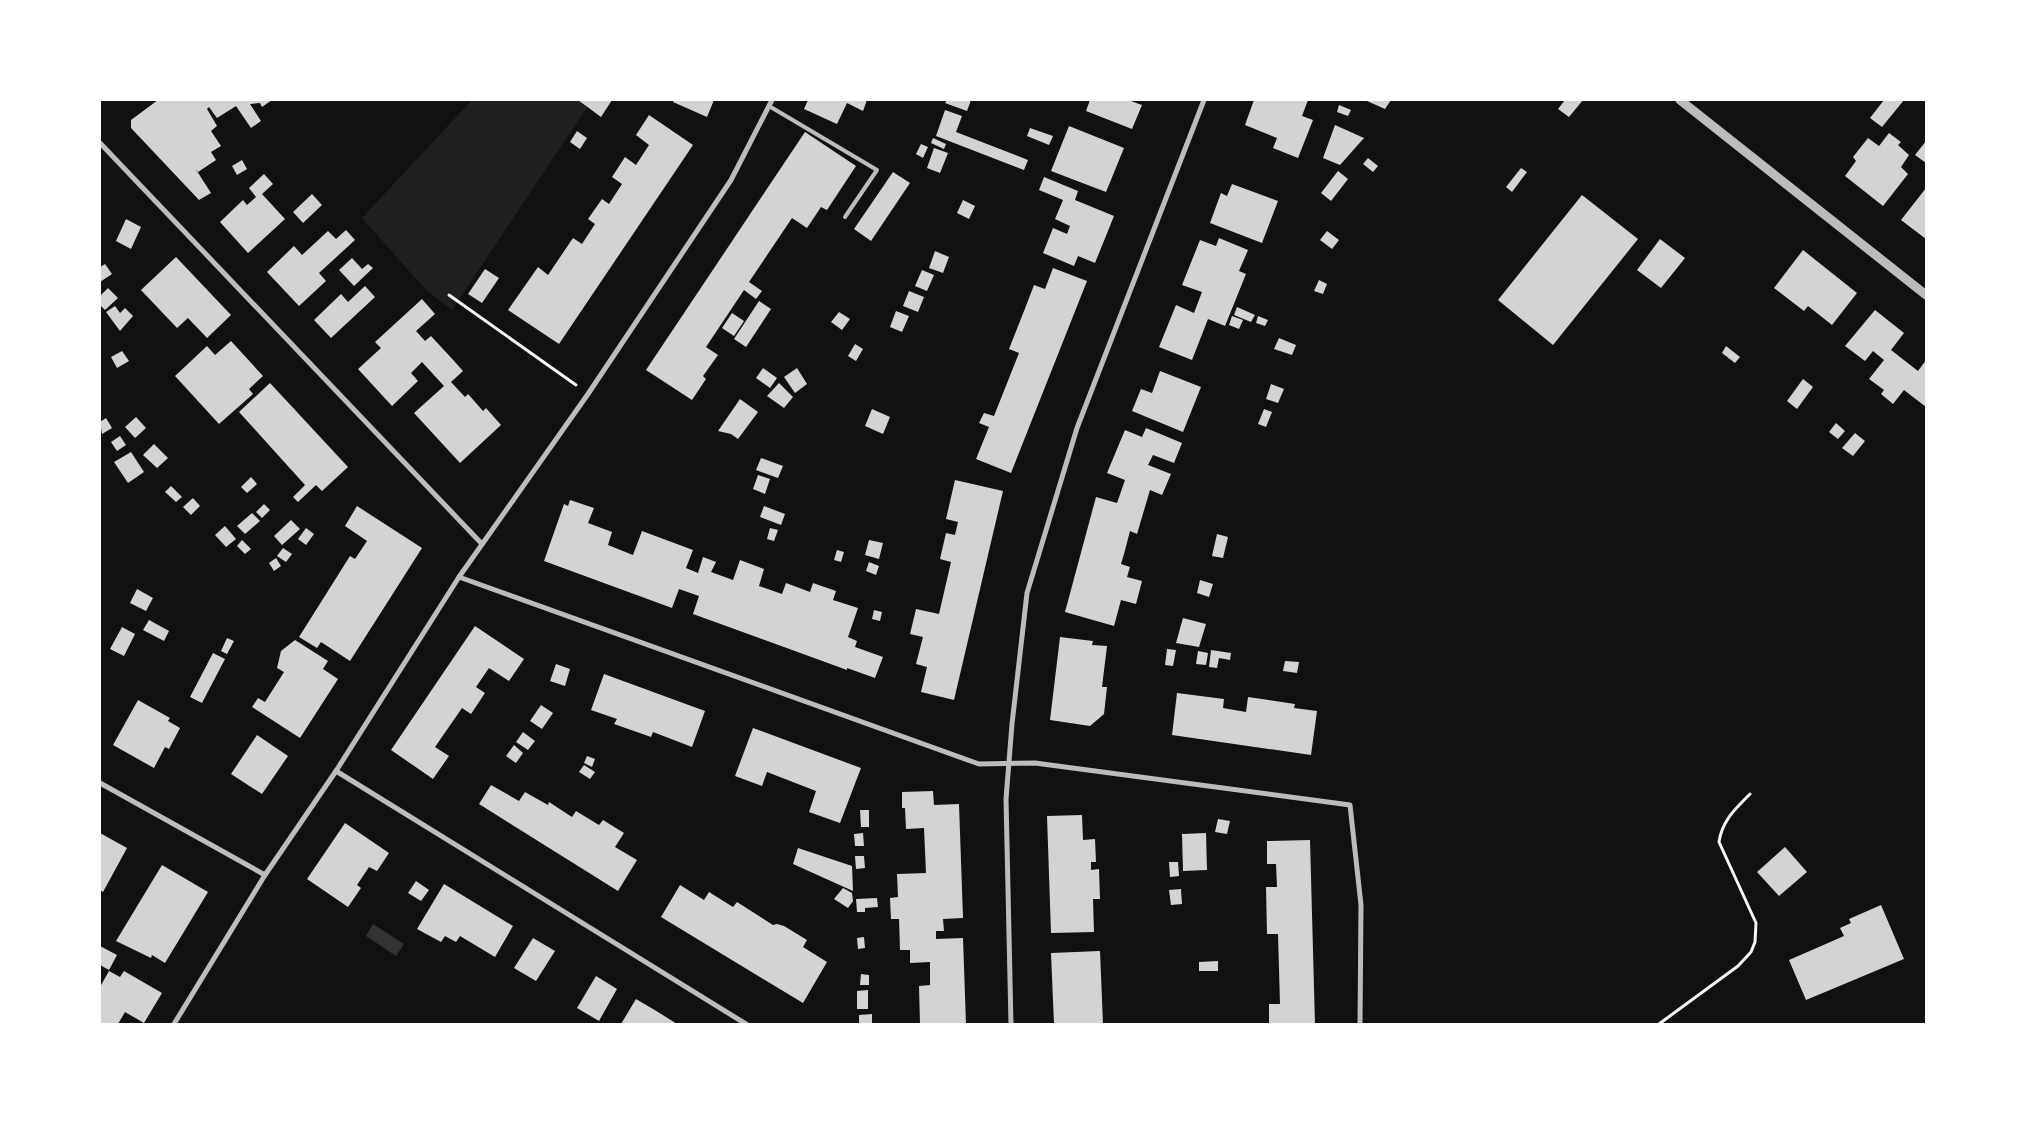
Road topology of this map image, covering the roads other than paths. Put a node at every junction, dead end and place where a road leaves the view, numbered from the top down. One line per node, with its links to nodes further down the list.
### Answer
1 (772, 100): 4 (street)
2 (1204, 100): 10 (street)
3 (1680, 100): 7 (street)
4 (769, 106): 6 (lane); 8 (street)
5 (100, 143): 8 (street)
6 (845, 217)
7 (1926, 295)
8 (482, 544): 9 (street)
9 (459, 576): 10 (street); 11 (street)
10 (1008, 764): 16 (street); 17 (street)
11 (336, 770): 13 (street); 15 (street)
12 (100, 784): 13 (street)
13 (265, 875): 14 (street)
14 (174, 1024)
15 (746, 1024)
16 (1011, 1024)
17 (1360, 1024)

